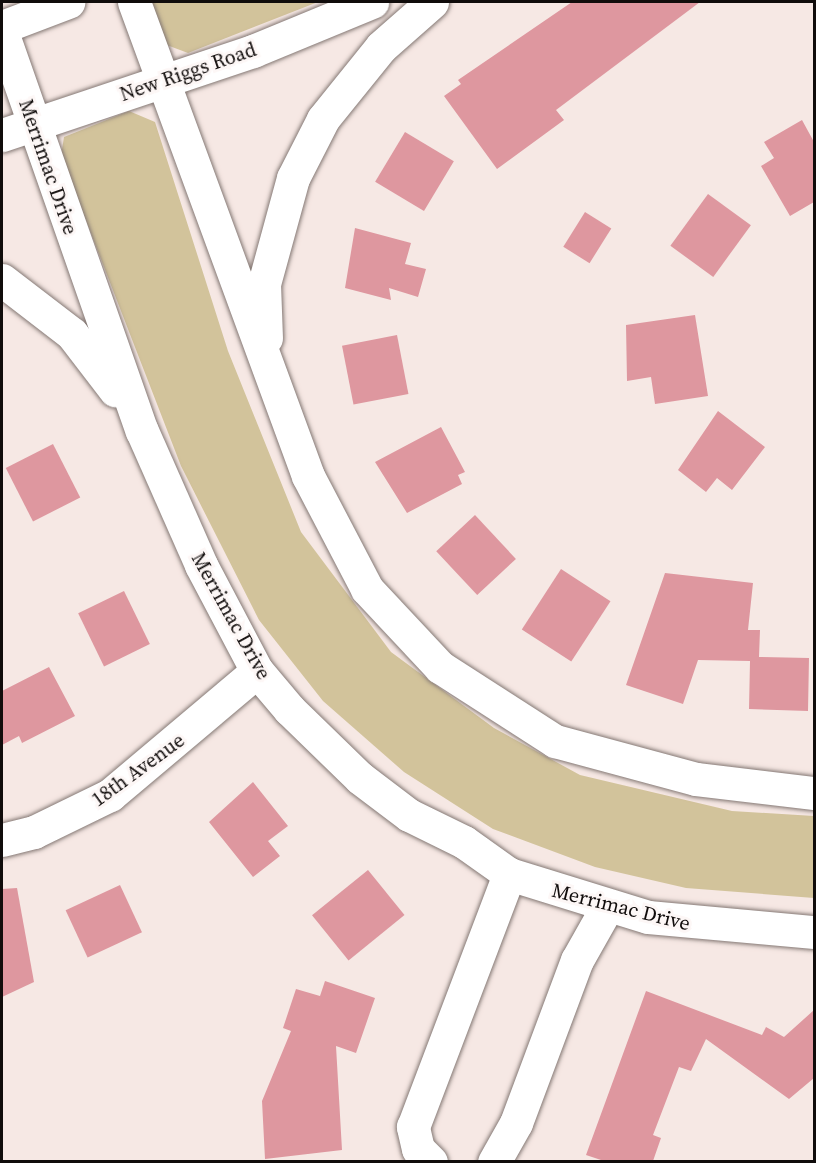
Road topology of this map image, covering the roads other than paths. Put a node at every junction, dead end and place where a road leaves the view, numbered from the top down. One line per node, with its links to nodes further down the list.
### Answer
1 (68, 2): 5 (street)
2 (134, 2): 7 (street)
3 (372, 2): 7 (street, New Riggs Road)
4 (432, 2): 11 (street)
5 (2, 27)
6 (2, 32): 8 (street, Merrimac Drive)
7 (164, 82): 8 (street, New Riggs Road); 11 (street)
8 (33, 125): 9 (street, New Riggs Road); 12 (street, Merrimac Drive)
9 (2, 135)
10 (2, 280): 12 (street)
11 (270, 370): 14 (street)
12 (142, 431): 13 (street, Merrimac Drive)
13 (257, 671): 15 (street, 18th Avenue); 16 (street, Merrimac Drive)
14 (814, 793)
15 (2, 840)
16 (509, 874): 17 (street, Merrimac Drive); 19 (street)
17 (607, 907): 18 (street, Merrimac Drive); 20 (street)
18 (814, 932)
19 (431, 1161)
20 (494, 1161)

